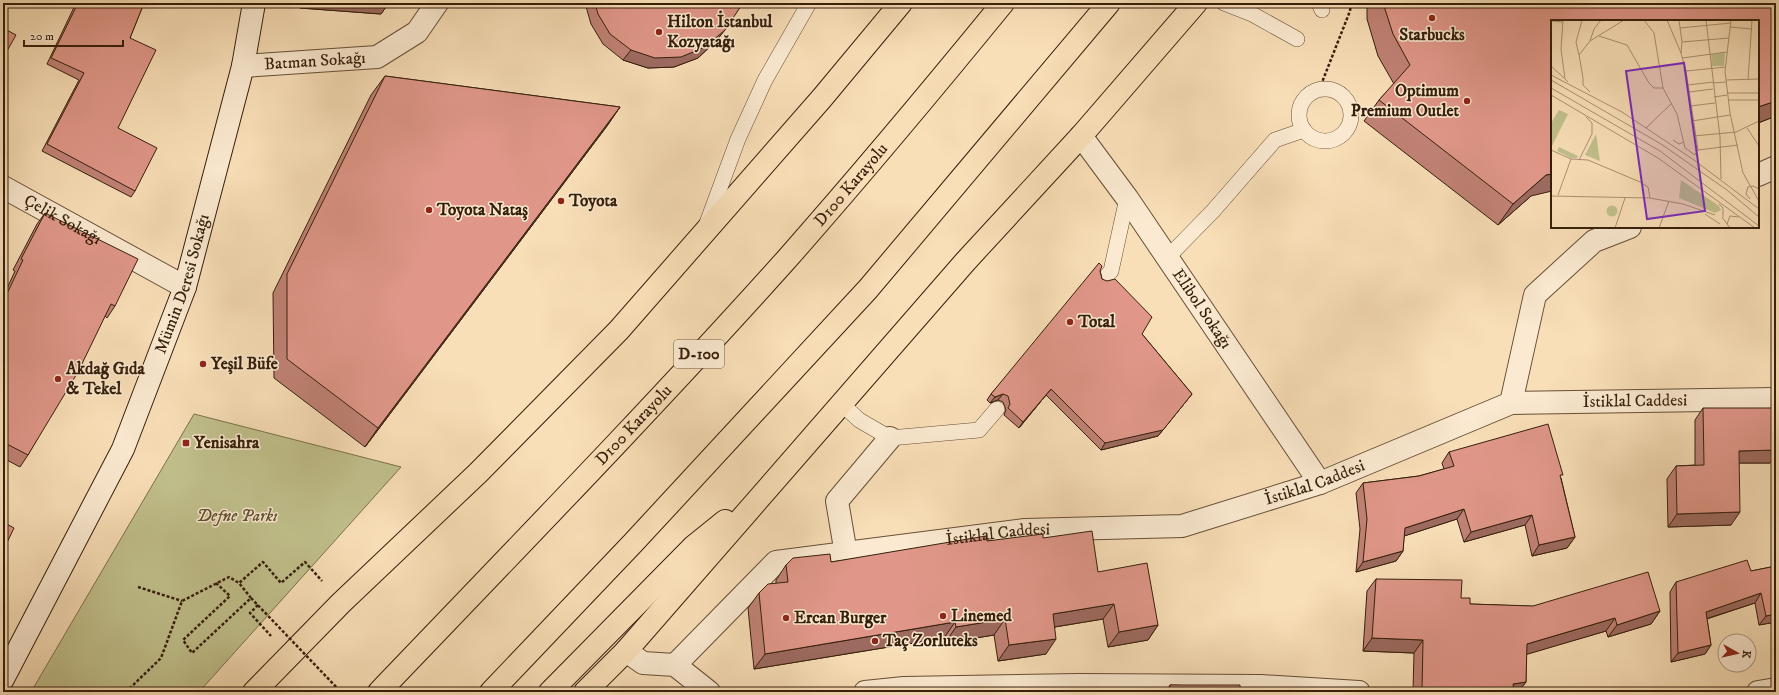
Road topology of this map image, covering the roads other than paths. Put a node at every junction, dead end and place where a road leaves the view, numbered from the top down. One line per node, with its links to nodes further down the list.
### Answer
1 (254, 3): 10 (street, Mümin Deresi Sokağı)
2 (437, 3): 10 (street, Batman Sokağı)
3 (809, 3): 18 (lane)
4 (901, 3): 18 (highway)
5 (1003, 3): 40 (highway, D100 Karayolu / D-100)
6 (1109, 3): 41 (highway)
7 (1196, 3): 12 (highway)
8 (1224, 3): 9 (lane)
9 (1297, 39)
10 (243, 66): 21 (street, Mümin Deresi Sokağı)
11 (1304, 130): 11 (lane); 19 (lane)
12 (1081, 136): 16 (street, Elibol Sokağı); 24 (highway)
13 (1776, 167): 14 (street)
14 (1759, 175)
15 (3, 187): 21 (street, Çelik Sokağı)
16 (1127, 198): 19 (street, Elibol Sokağı); 20 (lane)
17 (1627, 228): 23 (street)
18 (703, 234): 39 (highway)
19 (1168, 258): 27 (street, Elibol Sokağı)
20 (1104, 279)
21 (185, 287): 30 (street, Mümin Deresi Sokağı)
22 (1776, 399): 23 (street, İstiklal Caddesi)
23 (1511, 403): 27 (street, İstiklal Caddesi)
24 (842, 404): 26 (lane); 28 (highway)
25 (997, 409): 26 (lane)
26 (890, 438): 29 (street)
27 (1320, 483): 29 (street, İstiklal Caddesi)
28 (768, 486): 31 (highway); 42 (highway)
29 (846, 554): 33 (street, İstiklal Caddesi)
30 (57, 578): 32 (street); 34 (street, Mümin Deresi Sokağı)
31 (626, 651): 33 (street); 43 (highway)
32 (3, 652)
33 (675, 665): 44 (street)
34 (3, 679)
35 (1079, 688): 36 (street); 38 (street)
36 (1260, 689): 46 (street)
37 (1776, 689): 47 (street)
38 (904, 690): 45 (street)
39 (254, 692)
40 (379, 692)
41 (491, 692)
42 (550, 692)
43 (585, 692)
44 (710, 692)
45 (865, 692)
46 (1359, 692)
47 (1758, 692)

